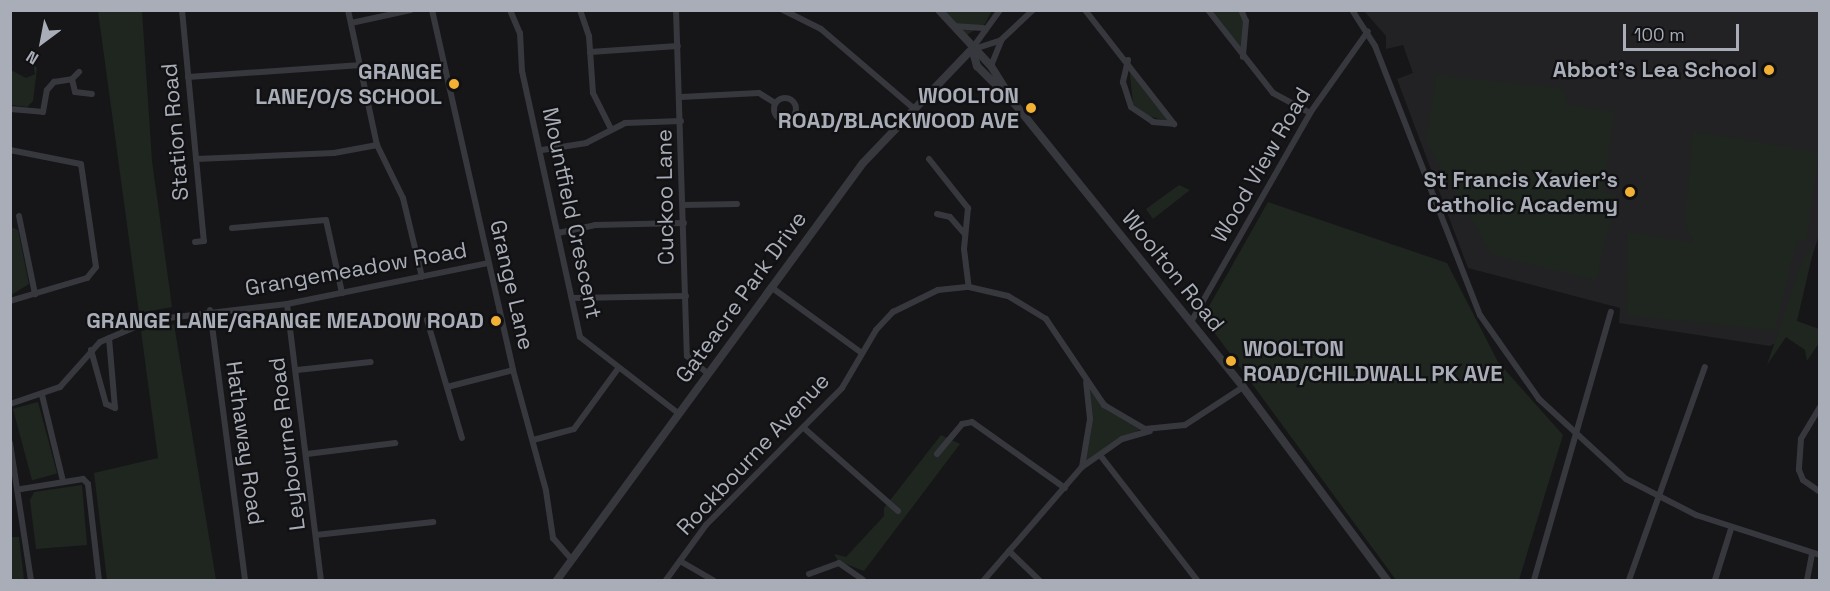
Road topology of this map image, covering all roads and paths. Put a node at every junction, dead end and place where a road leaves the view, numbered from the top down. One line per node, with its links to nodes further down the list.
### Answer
1 (182, 10): 29 (street, Station Road)
2 (348, 10): 16 (street)
3 (411, 10): 16 (street)
4 (432, 10): 54 (street, Grange Lane)
5 (510, 10): 42 (street, Mountfield Crescent)
6 (580, 10): 23 (street)
7 (676, 10): 21 (street, Cuckoo Lane)
8 (783, 10): 35 (street)
9 (939, 10): 17 (street, Woolton Road)
10 (1000, 10): 18 (street)
11 (1033, 10): 20 (street)
12 (1085, 10): 25 (street)
13 (1208, 10): 24 (street)
14 (1241, 10): 24 (street)
15 (1352, 10): 19 (street)
16 (351, 23): 26 (street)
17 (950, 24): 18 (street); 22 (street, Woolton Road)
18 (982, 28): 22 (street)
19 (1368, 31): 37 (street, Wood View Road); 88 (street)
20 (1001, 40): 22 (street); 27 (street)
21 (678, 45): 23 (street); 32 (street, Cuckoo Lane)
22 (972, 51): 27 (street, Woolton Road); 34 (street, Woolton Road); 35 (street, Gateacre Park Drive)
23 (590, 52): 39 (street)
24 (1243, 58): 37 (street)
25 (1128, 60): 25 (street)
26 (358, 65): 29 (street); 40 (street)
27 (991, 66): 34 (street, Woolton Road)
28 (79, 72): 30 (street)
29 (188, 77): 43 (street, Station Road)
30 (72, 79): 31 (street); 36 (street)
31 (92, 94)
32 (681, 97): 33 (street); 38 (street, Cuckoo Lane)
33 (775, 103)
34 (1014, 103): 69 (street, Woolton Road)
35 (912, 107): 56 (street, Gateacre Park Drive)
36 (10, 109)
37 (1310, 113): 69 (street, Wood View Road)
38 (681, 121): 39 (street); 46 (street, Cuckoo Lane)
39 (611, 129): 42 (street)
40 (377, 145): 43 (street); 55 (street)
41 (10, 150): 59 (street)
42 (542, 150): 51 (street, Mountfield Crescent)
43 (196, 159): 53 (street, Station Road)
44 (929, 159): 52 (street)
45 (737, 204): 46 (street)
46 (683, 205): 49 (street, Cuckoo Lane)
47 (937, 214): 52 (street)
48 (19, 216): 59 (street)
49 (684, 222): 51 (street); 60 (street, Cuckoo Lane)
50 (232, 228): 58 (street)
51 (558, 232): 61 (street, Mountfield Crescent)
52 (965, 234): 57 (street)
53 (195, 242)
54 (489, 263): 55 (street, Grangemeadow Road); 76 (street, Grange Lane)
55 (422, 277): 58 (street, Grangemeadow Road)
56 (771, 287): 72 (street); 78 (street, Gateacre Park Drive)
57 (969, 287): 72 (street, Rockbourne Avenue); 79 (street, Rockbourne Avenue)
58 (342, 293): 63 (street, Grangemeadow Road)
59 (35, 294): 62 (street)
60 (686, 296): 61 (street); 78 (street, Cuckoo Lane)
61 (573, 298): 77 (street, Mountfield Crescent)
62 (10, 301)
63 (287, 304): 64 (street, Grangemeadow Road); 75 (street, Leybourne Road)
64 (210, 310): 67 (street, Grangemeadow Road); 114 (street, Hathaway Road)
65 (1611, 312): 88 (street)
66 (435, 316): 80 (street)
67 (159, 319)
68 (149, 321): 70 (street)
69 (1191, 322): 81 (street, Woolton Road)
70 (108, 338): 71 (street); 71 (street)
71 (91, 350): 82 (street)
72 (862, 353): 86 (street, Rockbourne Avenue)
73 (371, 362): 75 (street)
74 (1705, 367): 102 (street)
75 (297, 370): 93 (street, Leybourne Road)
76 (513, 370): 80 (street); 90 (street, Grange Lane)
77 (618, 370): 85 (street, Mountfield Crescent); 90 (street)
78 (707, 373): 85 (street, Gateacre Park Drive)
79 (1086, 381): 87 (street, Rockbourne Avenue); 97 (street, Rockbourne Avenue)
80 (447, 387): 89 (street)
81 (1243, 387): 87 (street); 123 (street, Woolton Road)
82 (42, 395): 83 (street); 98 (street)
83 (10, 404)
84 (1820, 407): 101 (street)
85 (678, 413): 109 (street, Gateacre Park Drive)
86 (805, 429): 103 (street); 110 (street, Rockbourne Avenue)
87 (1151, 431): 95 (street)
88 (1574, 436): 102 (street); 124 (street)
89 (462, 438)
90 (533, 440): 109 (street, Grange Lane)
91 (10, 443): 96 (street)
92 (394, 443): 93 (street)
93 (307, 454): 106 (street, Leybourne Road)
94 (937, 454): 99 (street)
95 (1100, 455): 97 (street); 122 (street)
96 (12, 462): 100 (street)
97 (1082, 467): 99 (street)
98 (63, 481): 100 (street); 113 (street)
99 (1065, 488): 107 (street)
100 (21, 489): 112 (street)
101 (1820, 492)
102 (1659, 498): 105 (street); 125 (street)
103 (898, 511)
104 (432, 522): 106 (street)
105 (1731, 529): 108 (street); 126 (street)
106 (316, 535): 115 (street, Leybourne Road)
107 (1009, 551): 120 (street); 121 (street)
108 (1816, 554): 127 (street)
109 (571, 559): 116 (street, Gateacre Park Drive)
110 (680, 561): 117 (street, Rockbourne Avenue); 118 (street)
111 (809, 574): 119 (street)
112 (32, 580)
113 (99, 580)
114 (245, 580)
115 (321, 580)
116 (557, 580)
117 (666, 580)
118 (713, 580)
119 (863, 580)
120 (984, 580)
121 (1039, 580)
122 (1197, 580)
123 (1387, 580)
124 (1534, 580)
125 (1629, 580)
126 (1715, 580)
127 (1807, 580)

